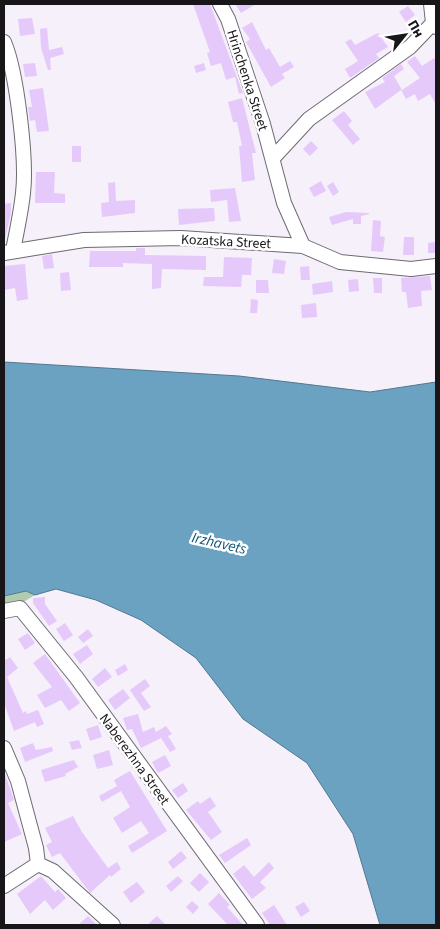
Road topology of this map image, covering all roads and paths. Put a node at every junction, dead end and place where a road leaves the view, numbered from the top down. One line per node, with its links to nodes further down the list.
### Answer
1 (220, 4): 5 (street, Hrinchenka Street)
2 (431, 4): 3 (street)
3 (435, 25): 5 (street)
4 (4, 42): 7 (street, Kozatska Street)
5 (273, 158): 6 (street, Hrinchenka Street)
6 (303, 246): 7 (street, Kozatska Street); 8 (street, Kozatska Street)
7 (9, 251)
8 (436, 266)
9 (4, 611): 14 (street, Naberezhna Street)
10 (4, 748): 11 (street)
11 (38, 864): 12 (street); 13 (street)
12 (4, 886)
13 (113, 925)
14 (257, 925)

